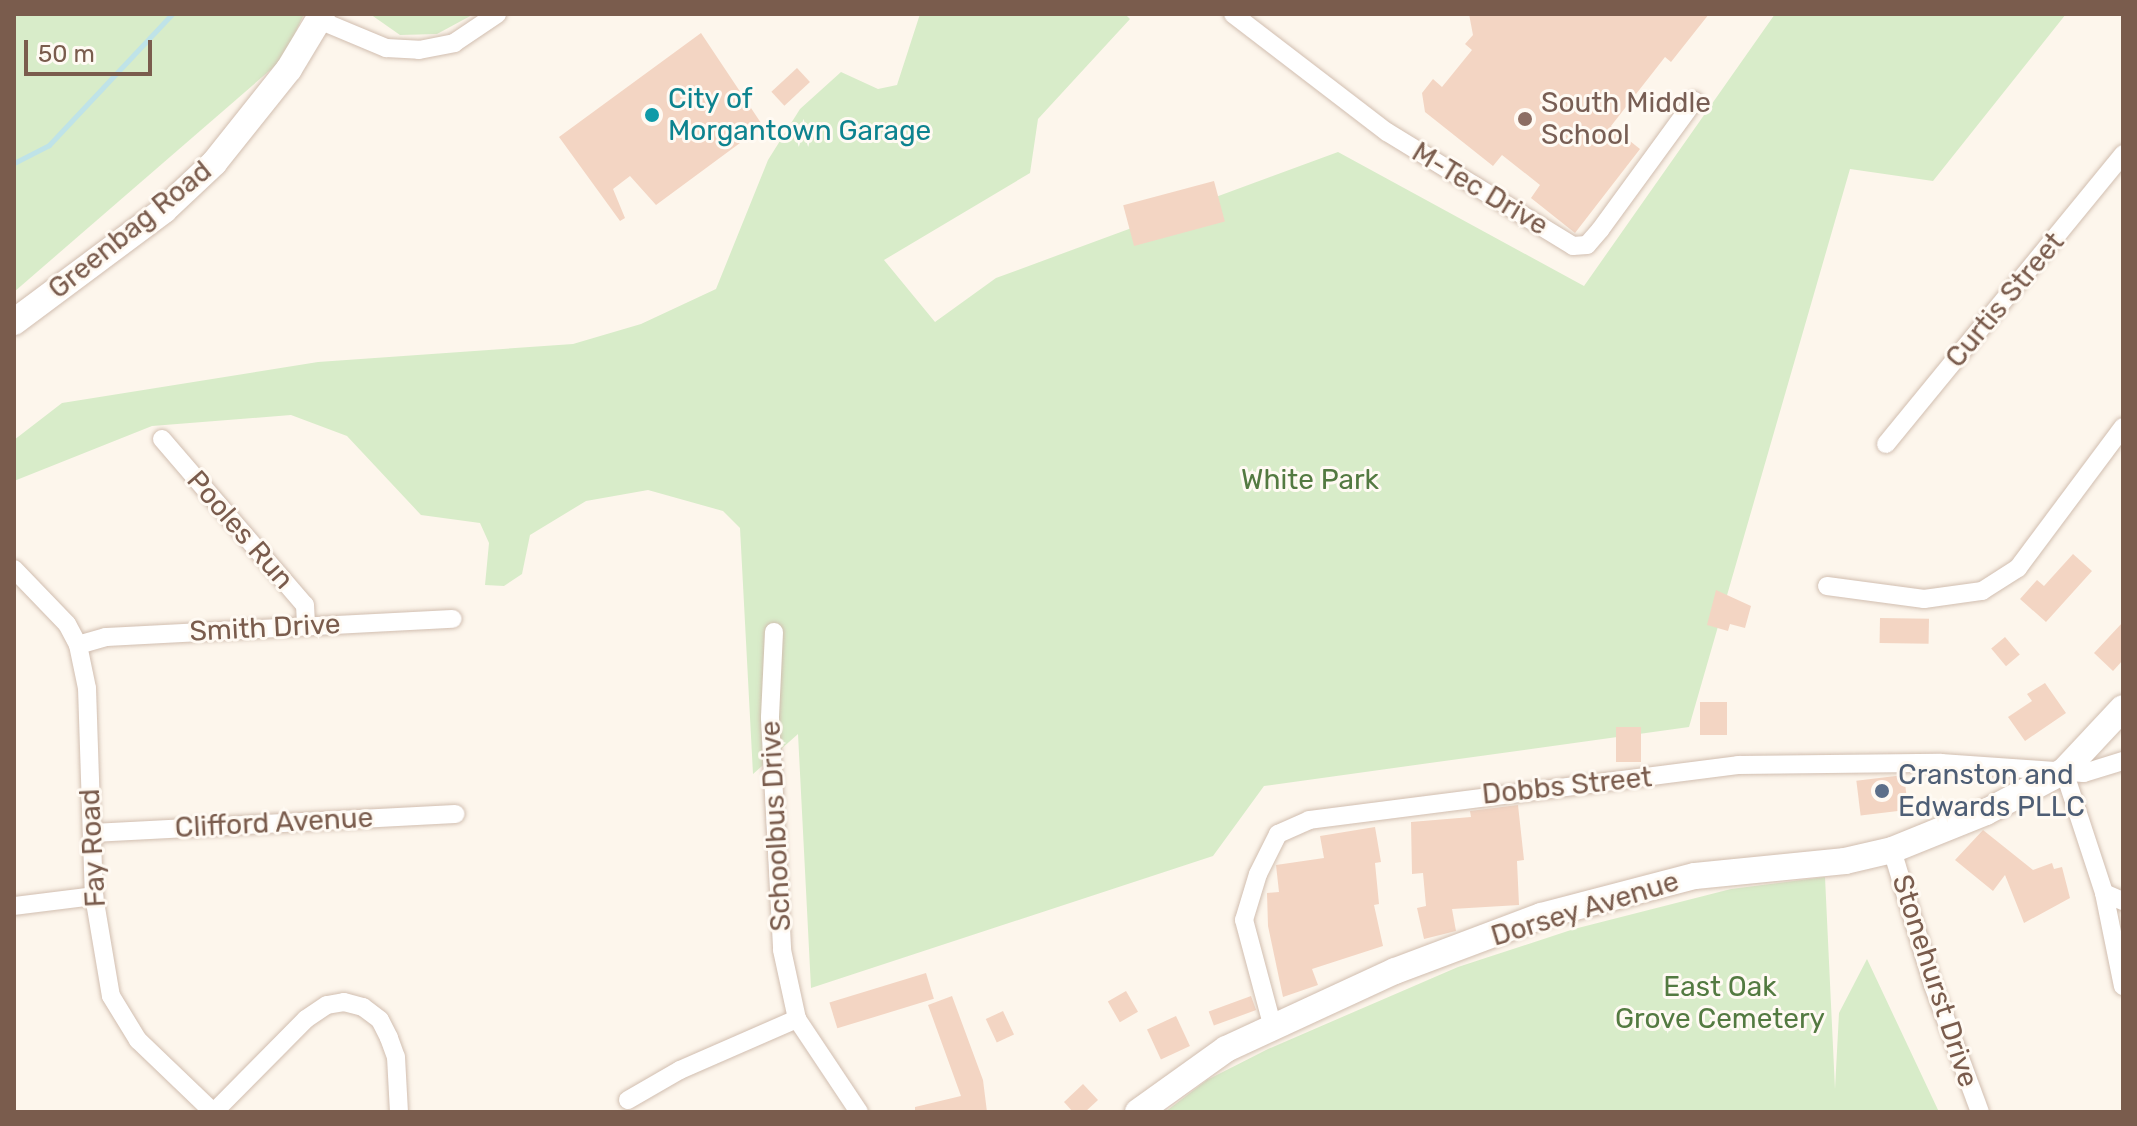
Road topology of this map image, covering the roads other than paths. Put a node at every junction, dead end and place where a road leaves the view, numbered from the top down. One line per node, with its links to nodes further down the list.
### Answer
1 (497, 14): 3 (street)
2 (1233, 14): 4 (street, M-Tec Drive)
3 (321, 17): 6 (street, Greenbag Road)
4 (1694, 101)
5 (2123, 154): 9 (street, Curtis Street)
6 (14, 322)
7 (2123, 427): 11 (street)
8 (162, 439): 13 (street, Pooles Run)
9 (1886, 444)
10 (14, 569): 15 (street, Fay Road)
11 (1827, 586)
12 (453, 619): 13 (street, Smith Drive)
13 (306, 625): 15 (street, Smith Drive)
14 (774, 632): 27 (street, Schoolbus Drive)
15 (78, 645): 20 (street, Fay Road)
16 (2123, 708): 18 (street, Dorsey Avenue)
17 (2123, 761): 18 (street, Dobbs Street)
18 (2064, 771): 21 (street, Dorsey Avenue); 22 (street); 28 (street, Dobbs Street)
19 (456, 814): 20 (street, Clifford Avenue)
20 (92, 833): 23 (street, Fay Road)
21 (1892, 850): 28 (street, Dorsey Avenue); 34 (street, Stonehurst Drive)
22 (2104, 893): 24 (street); 26 (street)
23 (94, 896): 25 (street); 30 (street, Fay Road)
24 (2123, 901)
25 (14, 906)
26 (2123, 986)
27 (797, 1019): 29 (street); 32 (street)
28 (1273, 1028): 33 (street, Dorsey Avenue)
29 (628, 1100)
30 (214, 1112): 31 (street)
31 (399, 1112)
32 (859, 1112)
33 (1138, 1112)
34 (1980, 1112)

